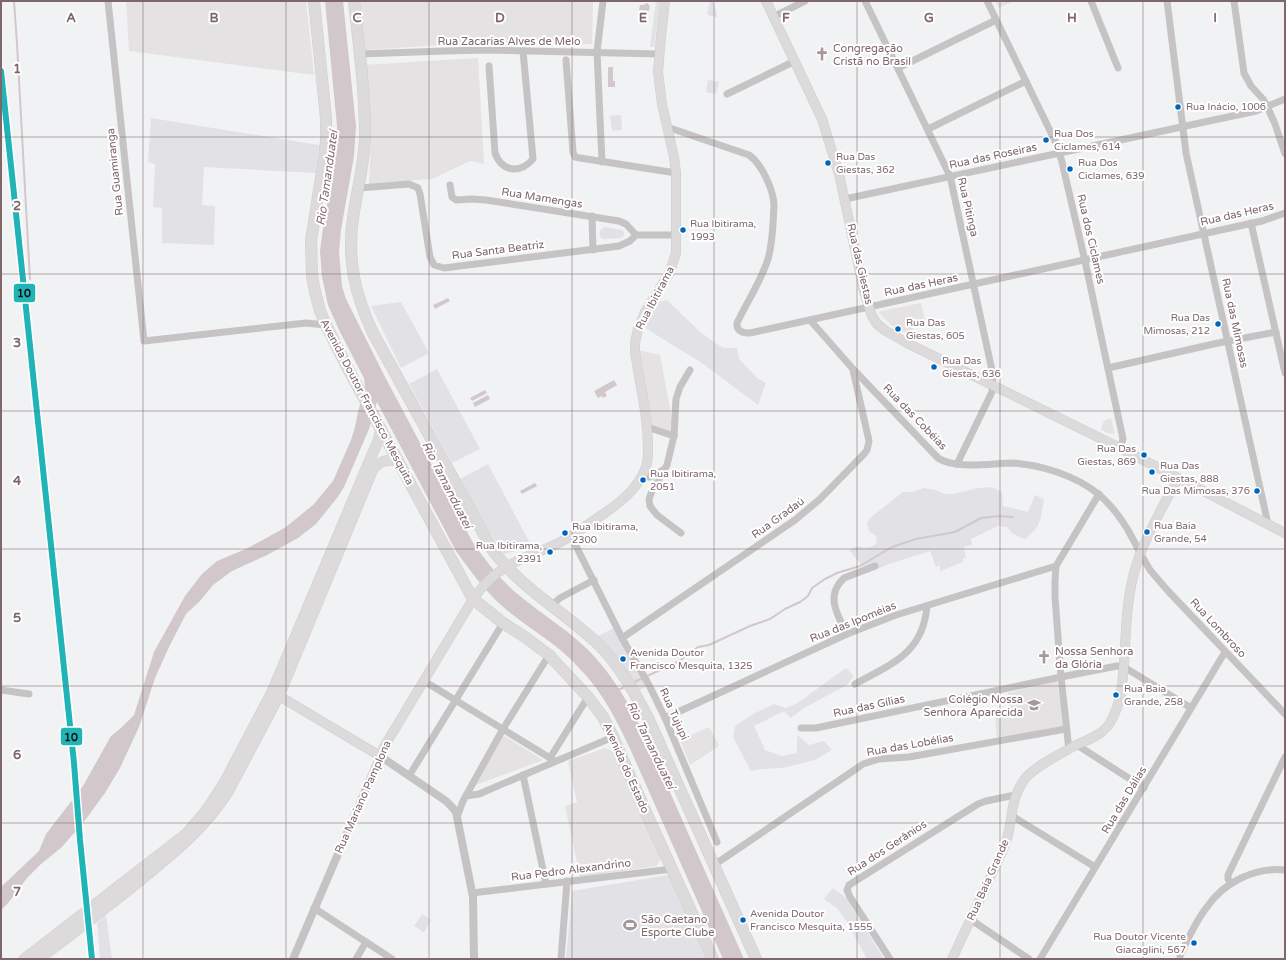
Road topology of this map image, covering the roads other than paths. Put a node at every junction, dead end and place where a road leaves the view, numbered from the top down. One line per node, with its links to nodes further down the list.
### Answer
1 (108, 1): 51 (street, Rua Guamiranga)
2 (314, 1): 49 (highway, Avenida Doutor Francisco Mesquita)
3 (354, 1): 17 (highway)
4 (603, 1): 16 (street)
5 (665, 1): 18 (main road, Rua Ibitirama)
6 (766, 1): 13 (main road, Rua das Giestas)
7 (805, 1): 13 (street)
8 (865, 1): 22 (street, Rua Pitinga)
9 (987, 1): 14 (street, Rua dos Ciclames)
10 (1091, 1): 23 (street)
11 (1167, 1): 28 (street, Rua das Mimosas)
12 (1234, 1): 27 (street)
13 (773, 17): 20 (main road, Rua das Giestas)
14 (996, 20): 22 (street); 24 (street, Rua dos Ciclames)
15 (522, 51): 16 (street, Rua Zacarias Alves de Melo); 17 (street, Rua Zacarias Alves de Melo); 21 (street)
16 (597, 52): 18 (street, Rua Zacarias Alves de Melo); 33 (street)
17 (359, 54): 37 (highway)
18 (659, 54): 29 (main road, Rua Ibitirama)
19 (566, 60): 33 (street)
20 (795, 61): 25 (street); 38 (main road, Rua das Giestas)
21 (489, 66)
22 (898, 68): 30 (street, Rua Pitinga)
23 (1118, 68)
24 (1026, 81): 30 (street); 31 (street, Rua dos Ciclames)
25 (727, 94)
26 (1285, 99): 27 (street, Rua das Roseiras)
27 (1267, 106): 28 (street, Rua das Roseiras); 32 (street)
28 (1184, 126): 31 (street, Rua das Roseiras); 42 (street, Rua das Mimosas)
29 (668, 127): 34 (main road, Rua Ibitirama); 50 (street, Rua das Heras)
30 (928, 129): 35 (street, Rua Pitinga)
31 (1059, 153): 35 (street, Rua das Roseiras); 46 (street, Rua dos Ciclames)
32 (1285, 154)
33 (602, 162): 34 (street)
34 (676, 173): 44 (main road, Rua Ibitirama)
35 (950, 176): 38 (street, Rua das Roseiras); 47 (street, Rua Pitinga)
36 (450, 184): 40 (street, Rua Mamengas)
37 (359, 188): 45 (street, Rua Santa Beatriz); 77 (highway)
38 (845, 199): 48 (main road, Rua das Giestas)
39 (1285, 213): 41 (street, Rua das Heras)
40 (592, 216): 43 (street, Rua Mamengas); 45 (street)
41 (1251, 223): 42 (street, Rua das Heras); 53 (street)
42 (1204, 233): 46 (street, Rua das Heras); 54 (street, Rua das Mimosas)
43 (636, 235): 44 (street); 45 (street, Rua Santa Beatriz)
44 (676, 235): 61 (main road, Rua Ibitirama)
45 (593, 250)
46 (1085, 260): 47 (street, Rua das Heras); 55 (street, Rua dos Ciclames)
47 (974, 285): 48 (street, Rua das Heras); 59 (street, Rua Pitinga)
48 (869, 307): 50 (street, Rua das Heras); 59 (main road, Rua das Giestas)
49 (320, 311): 51 (street); 52 (highway, Avenida Doutor Francisco Mesquita)
50 (810, 320): 56 (street, Rua das Cobéias)
51 (306, 323): 52 (street)
52 (326, 325): 60 (highway, Avenida Doutor Francisco Mesquita)
53 (1276, 332): 54 (street); 58 (street)
54 (1227, 342): 55 (street); 70 (street, Rua das Mimosas)
55 (1108, 368): 63 (street, Rua dos Ciclames)
56 (853, 369): 65 (street, Rua das Cobéias); 84 (street, Rua Gradaú)
57 (690, 370): 62 (street)
58 (1285, 373)
59 (993, 386): 63 (main road, Rua das Giestas); 65 (street)
60 (378, 424): 64 (highway, Avenida Doutor Francisco Mesquita); 93 (main road)
61 (647, 427): 62 (street); 67 (main road, Rua Ibitirama)
62 (674, 436): 66 (street)
63 (1120, 448): 68 (main road, Rua das Giestas)
64 (398, 461): 79 (highway, Avenida Doutor Francisco Mesquita); 93 (main road)
65 (958, 464): 69 (street, Rua das Cobéias)
66 (667, 466): 67 (street); 71 (street)
67 (641, 478): 73 (main road, Rua Ibitirama)
68 (1178, 478): 70 (main road, Rua das Giestas); 74 (main road, Rua Baía Grande)
69 (1099, 494): 74 (street, Rua das Cobéias); 76 (street)
70 (1268, 524): 72 (main road, Rua das Giestas)
71 (681, 533)
72 (1285, 533)
73 (571, 536): 77 (main road, Rua Ibitirama); 78 (street, Rua Tujupi)
74 (1141, 553): 85 (street, Rua Lombroso); 87 (main road, Rua Baía Grande)
75 (875, 566): 83 (street)
76 (1056, 566): 81 (street, Rua das Ipoméias); 88 (street)
77 (503, 568): 79 (main road, Rua Mariano Pamplona); 80 (highway)
78 (594, 580): 80 (street); 84 (street, Rua Tujupi)
79 (475, 595): 82 (highway, Avenida do Estado); 89 (main road, Rua Mariano Pamplona)
80 (552, 606): 118 (highway)
81 (927, 606): 83 (street, Rua das Ipoméias); 90 (street)
82 (503, 623): 86 (highway, Avenida do Estado); 95 (street)
83 (847, 634): 98 (street, Rua das Ipoméias)
84 (622, 638): 98 (street, Rua Tujupi)
85 (1225, 652): 96 (street, Rua das Dálias); 97 (street, Rua Lombroso)
86 (549, 656): 94 (highway, Avenida do Estado); 100 (street)
87 (1124, 667): 88 (street, Rua das Gílias); 96 (street); 103 (main road, Rua Baía Grande)
88 (1061, 677): 99 (street, Rua das Gílias); 101 (street)
89 (424, 681): 95 (street); 105 (main road, Rua Mariano Pamplona)
90 (854, 684)
91 (1, 690): 92 (street)
92 (28, 694)
93 (276, 694): 105 (main road); 117 (main road)
94 (588, 697): 102 (highway, Avenida do Estado); 107 (street)
95 (456, 700): 100 (street); 109 (street)
96 (1191, 708): 110 (street, Rua das Dálias)
97 (1285, 714)
98 (665, 718): 116 (street, Rua Tujupi)
99 (801, 728)
100 (503, 729): 107 (street); 112 (street)
101 (1066, 729): 104 (street); 118 (street, Rua das Lobélias)
102 (613, 737): 107 (street); 120 (highway, Avenida do Estado)
103 (1078, 745): 104 (main road, Rua Baía Grande); 110 (street)
104 (1069, 750): 111 (main road, Rua Baía Grande)
105 (380, 756): 109 (street); 126 (street, Rua Mariano Pamplona)
106 (1285, 757): 124 (street)
107 (553, 760): 108 (street)
108 (523, 775): 112 (street); 123 (street)
109 (409, 776): 113 (street)
110 (1144, 788): 119 (street, Rua das Dálias)
111 (1015, 795): 114 (main road, Rua Baía Grande); 139 (street, Rua dos Gerânios)
112 (464, 798): 113 (street); 115 (street)
113 (451, 806): 115 (street)
114 (1012, 816): 119 (street); 127 (main road, Rua Baía Grande)
115 (457, 818): 125 (street)
116 (717, 842)
117 (159, 860): 130 (main road); 131 (main road)
118 (714, 865): 138 (highway)
119 (1095, 867): 142 (street, Rua das Dálias)
120 (672, 869): 122 (street, Rua Pedro Alexandrino); 137 (highway, Avenida do Estado)
121 (1285, 870): 124 (street)
122 (567, 881): 123 (street, Rua Pedro Alexandrino); 136 (street)
123 (546, 884): 125 (street, Rua Pedro Alexandrino)
124 (1231, 884): 129 (street)
125 (472, 893): 135 (street)
126 (314, 908): 128 (street); 132 (street, Rua Mariano Pamplona)
127 (970, 919): 140 (main road, Rua Baía Grande); 141 (street)
128 (366, 942): 133 (street); 134 (street)
129 (1177, 958)
130 (24, 959)
131 (39, 959)
132 (292, 959)
133 (356, 959)
134 (392, 959)
135 (474, 959)
136 (561, 959)
137 (713, 959)
138 (756, 959)
139 (890, 959)
140 (952, 959)
141 (1029, 959)
142 (1040, 959)

